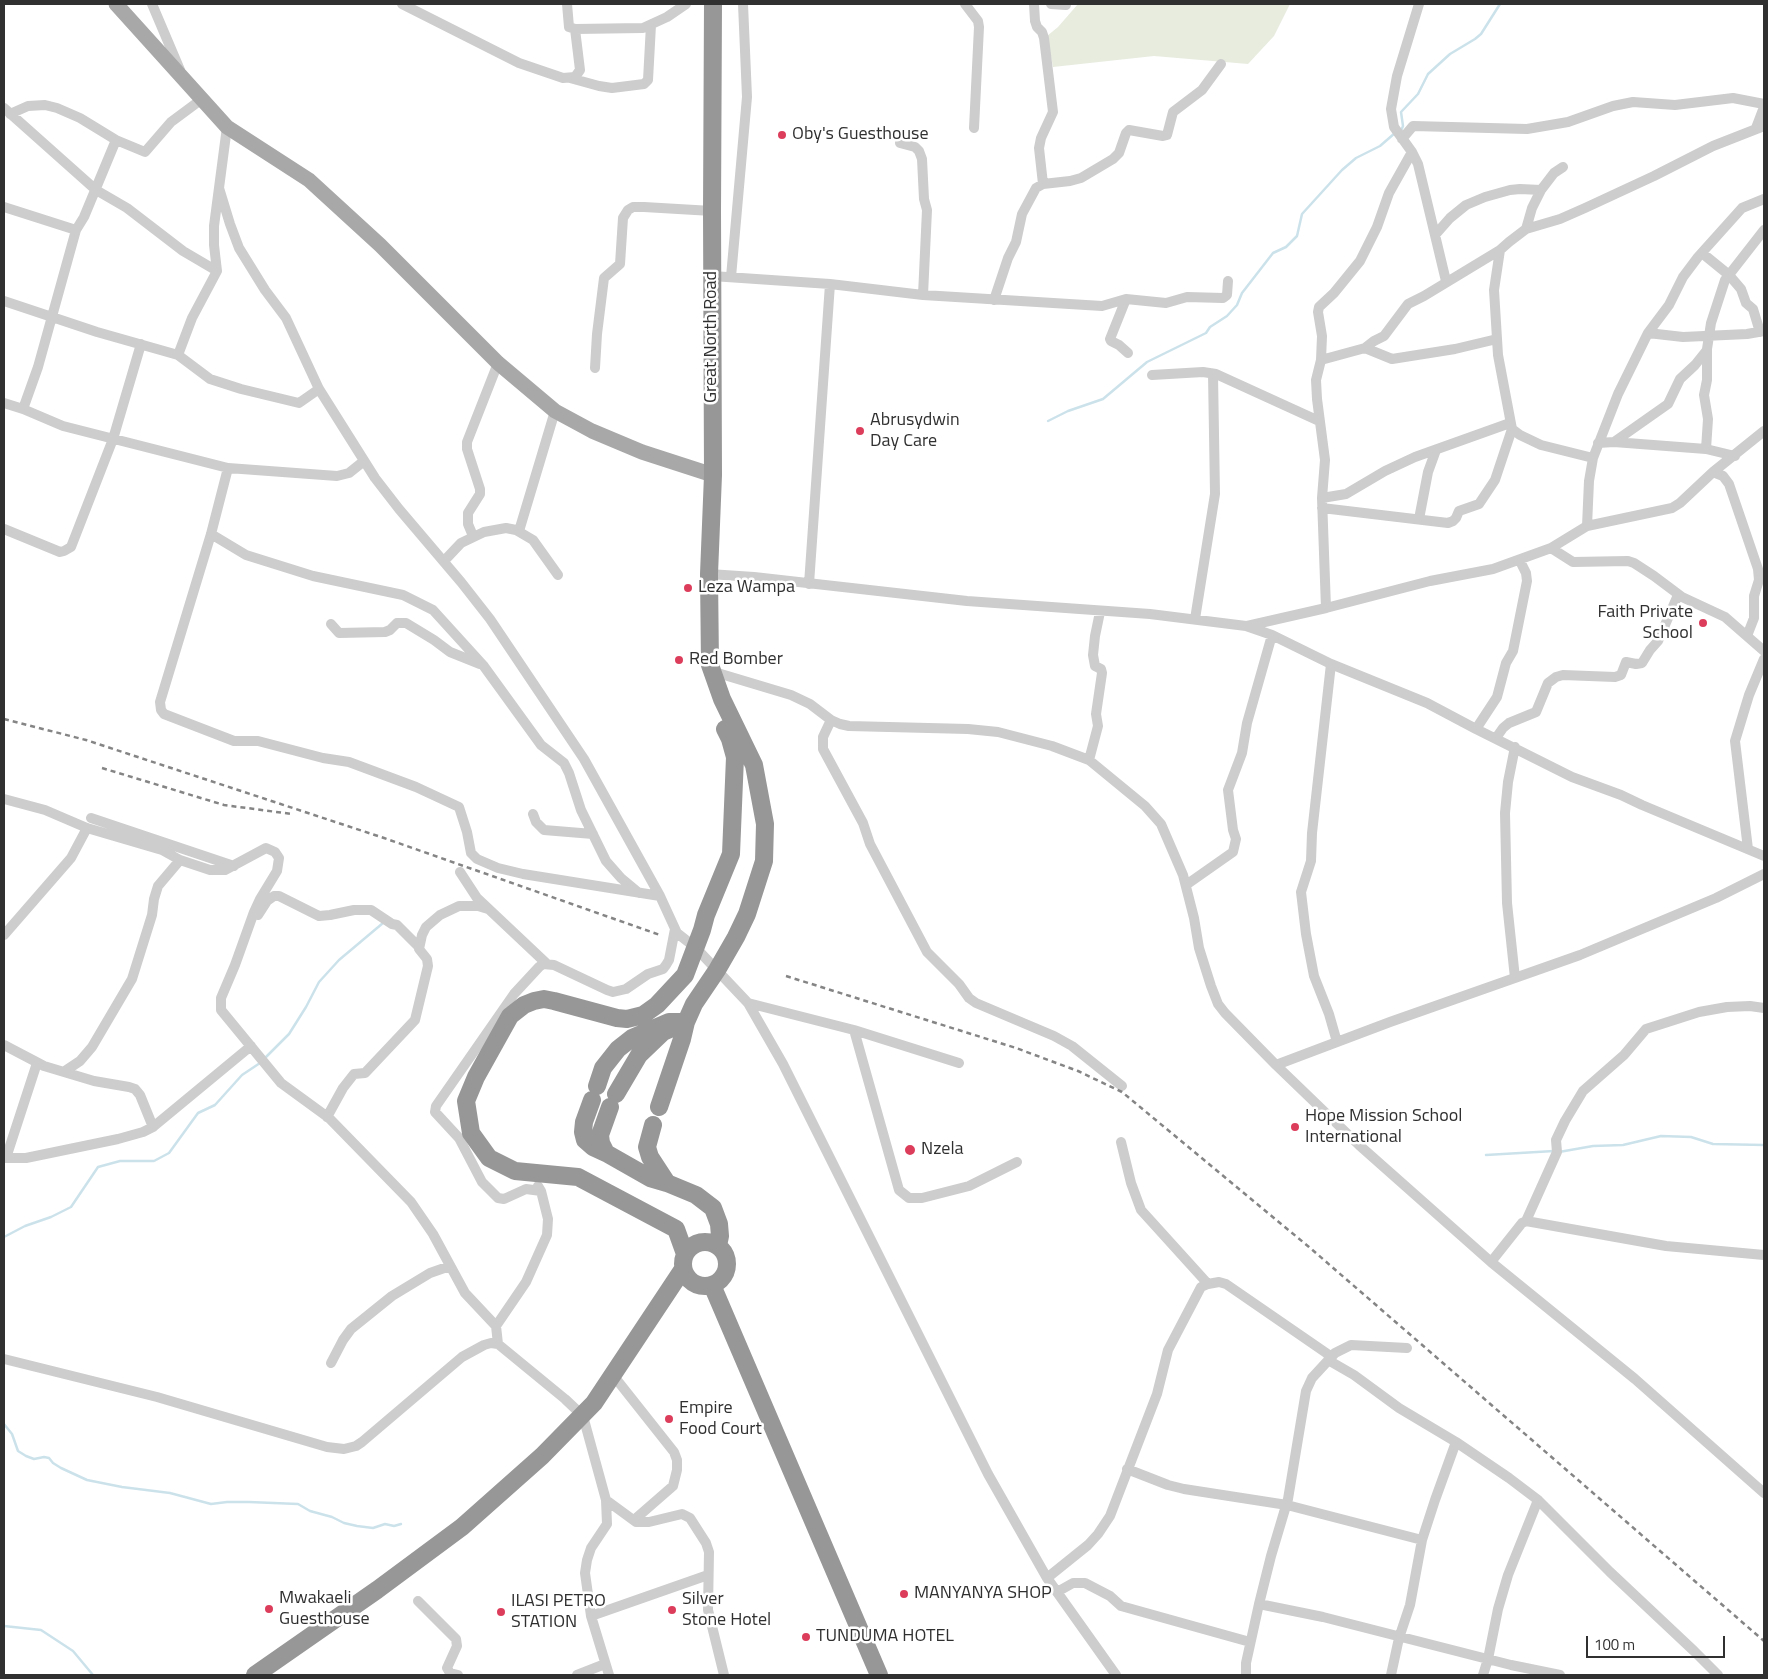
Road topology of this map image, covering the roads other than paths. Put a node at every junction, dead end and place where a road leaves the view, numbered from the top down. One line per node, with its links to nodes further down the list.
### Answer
1 (116, 4): 17 (main road)
2 (152, 4): 17 (street)
3 (402, 4): 16 (street)
4 (567, 4): 14 (street)
5 (686, 4): 13 (street)
6 (713, 4): 35 (highway, Great North Road)
7 (743, 4): 45 (street)
8 (965, 4): 23 (street)
9 (1034, 4): 29 (street)
10 (1051, 4): 12 (street)
11 (1418, 4): 24 (street)
12 (1066, 5)
13 (651, 25): 14 (street); 16 (street)
14 (575, 29): 16 (street)
15 (1221, 64): 29 (street)
16 (570, 78)
17 (184, 79): 18 (main road)
18 (202, 99): 21 (main road); 25 (street)
19 (1764, 106): 22 (street); 24 (street)
20 (7, 111): 25 (street); 31 (street)
21 (227, 127): 30 (street); 64 (main road)
22 (1760, 127): 36 (street)
23 (974, 128)
24 (1402, 139): 27 (street)
25 (116, 140): 31 (street)
26 (900, 142): 49 (street)
27 (1412, 152): 39 (street); 63 (street)
28 (1563, 167): 32 (street)
29 (1043, 184): 51 (street)
30 (218, 188): 42 (street); 68 (street)
31 (96, 190): 37 (street); 42 (street)
32 (1541, 190): 36 (street); 39 (street)
33 (1764, 199): 41 (street)
34 (4, 207): 37 (street)
35 (712, 211): 44 (highway, Great North Road); 65 (street)
36 (1526, 229): 40 (street)
37 (76, 230): 53 (street)
38 (1764, 230): 43 (street)
39 (1435, 234): 47 (street)
40 (1500, 250): 47 (street); 57 (street)
41 (1702, 252): 43 (street); 55 (street)
42 (217, 271): 62 (street)
43 (1729, 275): 54 (street); 56 (street)
44 (712, 276): 45 (street); 85 (highway, Great North Road)
45 (730, 277): 48 (street)
46 (1228, 281): 50 (street)
47 (1446, 281): 59 (street)
48 (830, 284): 49 (street); 98 (street)
49 (922, 295): 51 (street)
50 (1126, 299): 51 (street); 61 (street)
51 (994, 300)
52 (4, 301): 53 (street)
53 (52, 316): 58 (street); 70 (street)
54 (1762, 332): 56 (street)
55 (1648, 333): 56 (street); 77 (street)
56 (1709, 336): 60 (street)
57 (1497, 339): 59 (street); 73 (street)
58 (141, 344): 62 (street); 75 (street)
59 (1365, 348): 63 (street)
60 (1707, 349): 76 (street); 78 (street)
61 (1128, 353)
62 (178, 355): 68 (street)
63 (1321, 360): 72 (street)
64 (498, 363): 71 (main road); 92 (street)
65 (595, 368)
66 (1213, 374): 67 (street); 72 (street); 102 (street)
67 (1152, 375)
68 (319, 389): 82 (street)
69 (4, 403): 70 (street)
70 (23, 409): 75 (street)
71 (555, 411): 85 (main road); 90 (street)
72 (1319, 421): 86 (street)
73 (1511, 426): 79 (street); 81 (street); 87 (street)
74 (1764, 431): 80 (street)
75 (113, 440): 83 (street); 89 (street)
76 (1614, 442): 77 (street); 78 (street)
77 (1598, 443): 81 (street)
78 (1706, 449): 80 (street)
79 (1436, 450): 86 (street); 87 (street)
80 (1735, 456): 84 (street)
81 (1593, 458): 88 (street)
82 (364, 461): 83 (street); 94 (street)
83 (228, 468): 91 (street)
84 (1713, 472): 88 (street); 106 (street)
85 (713, 475): 96 (highway, Great North Road)
86 (1322, 503): 87 (street); 100 (street)
87 (1419, 519)
88 (1587, 526): 93 (street)
89 (4, 529)
90 (519, 531): 92 (street); 97 (street)
91 (211, 534): 110 (street); 128 (street)
92 (473, 536): 94 (street)
93 (1552, 548): 95 (street); 99 (street)
94 (444, 561): 129 (street)
95 (1520, 561): 100 (street); 113 (street)
96 (709, 574): 98 (street); 111 (highway, Great North Road)
97 (558, 575)
98 (809, 584): 101 (street)
99 (1678, 595): 106 (street); 114 (street)
100 (1326, 608): 104 (street)
101 (1100, 612): 102 (street); 116 (street)
102 (1195, 619): 104 (street)
103 (331, 624): 110 (street)
104 (1246, 626): 105 (street)
105 (1272, 635): 109 (street); 127 (street)
106 (1747, 636): 107 (street)
107 (1764, 651)
108 (1764, 659): 121 (street)
109 (1331, 664): 113 (street); 143 (street)
110 (483, 665): 120 (street)
111 (711, 671): 112 (street); 135 (highway); 137 (highway)
112 (831, 720): 116 (street); 150 (street)
113 (1476, 729): 114 (street)
114 (1496, 738): 115 (street)
115 (1515, 747): 121 (street); 138 (street)
116 (1089, 760): 127 (street)
117 (4, 799): 119 (street)
118 (533, 814): 120 (street)
119 (89, 823): 123 (street); 124 (street); 133 (street)
120 (593, 834): 128 (street)
121 (1748, 849): 122 (street)
122 (1764, 856)
123 (180, 860): 124 (street); 149 (street)
124 (234, 866): 131 (street)
125 (460, 872): 130 (street)
126 (1764, 874): 138 (street)
127 (1186, 884): 148 (street)
128 (640, 893): 129 (street)
129 (660, 896): 132 (street)
130 (488, 909): 134 (street); 136 (street)
131 (249, 927): 134 (street); 145 (street)
132 (675, 929): 135 (street); 136 (street)
133 (4, 935)
134 (419, 947): 152 (street)
135 (696, 948): 137 (street); 159 (highway)
136 (547, 964): 161 (street)
137 (717, 970): 139 (street); 141 (highway)
138 (1515, 978): 143 (street)
139 (748, 1003): 142 (street); 187 (street)
140 (1764, 1008): 162 (street)
141 (686, 1022): 151 (highway); 156 (highway); 156 (highway)
142 (854, 1030): 147 (street); 158 (street)
143 (1337, 1042): 148 (street)
144 (4, 1045): 146 (street)
145 (251, 1046): 152 (street); 154 (street)
146 (37, 1063): 149 (street); 157 (street)
147 (959, 1063)
148 (1276, 1065): 166 (street)
149 (66, 1071): 154 (street)
150 (1122, 1086)
151 (659, 1107)
152 (327, 1116): 167 (street)
153 (653, 1125): 160 (highway)
154 (153, 1127): 157 (street)
155 (1121, 1142): 168 (street)
156 (606, 1153): 160 (highway)
157 (5, 1158)
158 (1017, 1162)
159 (529, 1173): 161 (street); 165 (highway)
160 (667, 1183): 163 (highway)
161 (541, 1191): 170 (street)
162 (1526, 1221): 164 (street); 166 (street)
163 (718, 1246): 165 (highway); 169 (highway)
164 (1764, 1255)
165 (684, 1261): 169 (highway); 176 (highway)
166 (1491, 1262): 180 (street)
167 (450, 1266): 170 (street); 175 (street)
168 (1208, 1284): 174 (street); 179 (street)
169 (712, 1285): 201 (highway)
170 (496, 1326): 171 (street)
171 (498, 1344): 173 (street); 177 (street)
172 (1407, 1348): 174 (street)
173 (4, 1359)
174 (1330, 1359): 178 (street); 183 (street)
175 (331, 1363)
176 (613, 1376): 177 (highway); 184 (street)
177 (583, 1416): 181 (street); 196 (highway)
178 (1456, 1442): 182 (street); 185 (street)
179 (1127, 1469): 183 (street); 187 (street)
180 (1764, 1493)
181 (606, 1500): 184 (street); 191 (street)
182 (1538, 1500): 194 (street); 207 (street)
183 (1287, 1505): 185 (street); 190 (street)
184 (634, 1520): 186 (street)
185 (1422, 1540): 192 (street)
186 (708, 1575): 191 (street); 200 (street)
187 (1047, 1578): 188 (street)
188 (1057, 1592): 193 (street); 202 (street)
189 (418, 1601): 197 (street)
190 (1259, 1604): 192 (street); 193 (street)
191 (591, 1616): 195 (street)
192 (1400, 1638): 194 (street); 204 (street)
193 (1250, 1642): 203 (street)
194 (1488, 1659): 205 (street); 206 (street)
195 (605, 1664): 198 (street); 199 (street)
196 (255, 1675)
197 (458, 1675)
198 (577, 1675)
199 (609, 1675)
200 (724, 1675)
201 (879, 1675)
202 (1116, 1675)
203 (1246, 1675)
204 (1391, 1675)
205 (1483, 1675)
206 (1560, 1675)
207 (1718, 1675)

